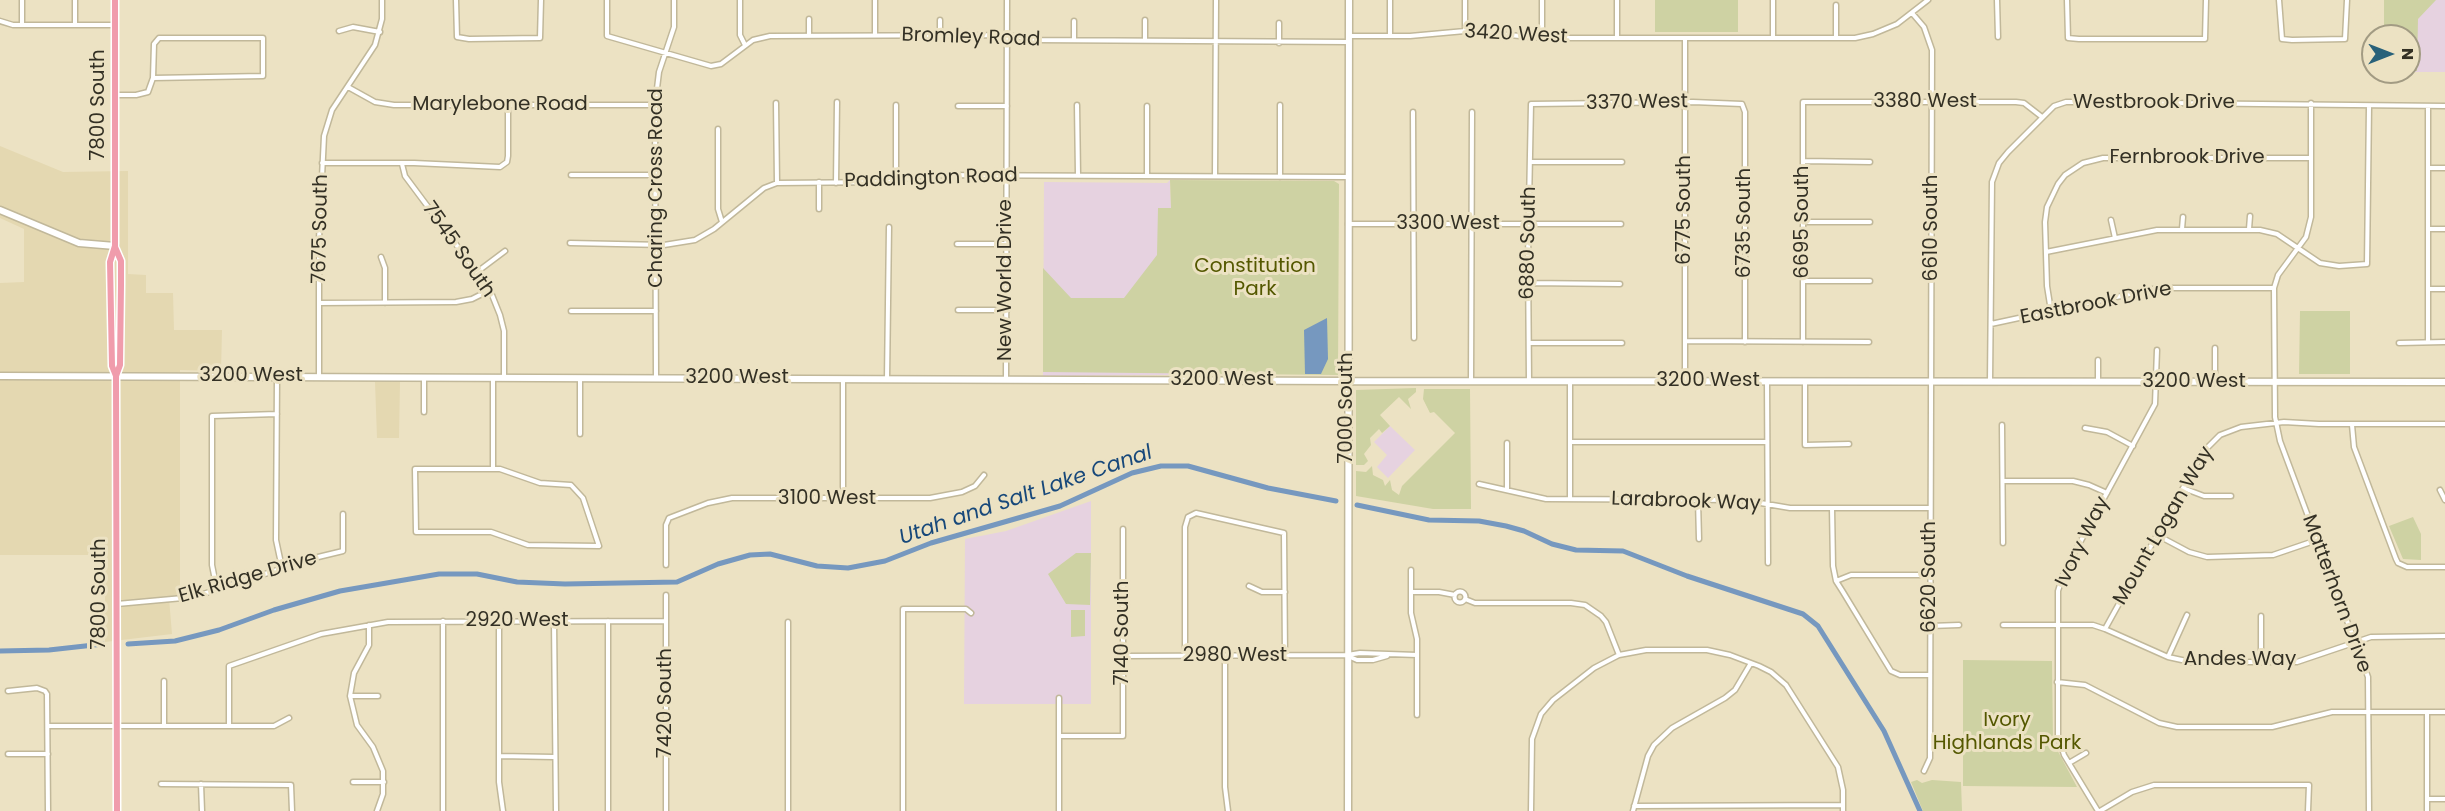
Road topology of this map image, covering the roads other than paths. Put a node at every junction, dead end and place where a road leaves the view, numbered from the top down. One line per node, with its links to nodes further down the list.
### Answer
1 (22, 0): 35 (street)
2 (75, 0): 33 (street)
3 (115, 0): 34 (main road, 7800 South)
4 (382, 0): 38 (street)
5 (456, 0): 6 (street)
6 (541, 0)
7 (607, 0): 56 (street, Bromley Road)
8 (674, 0): 56 (street, Charing Cross Road)
9 (740, 0): 55 (street)
10 (875, 0): 42 (street)
11 (1007, 0): 40 (street, New World Drive)
12 (1216, 0): 53 (street)
13 (1390, 0): 43 (street)
14 (1465, 0): 37 (street)
15 (1542, 0): 46 (street)
16 (1617, 0): 47 (street)
17 (1773, 0): 44 (street)
18 (1928, 0): 26 (street, 3420 West)
19 (1997, 0): 49 (street)
20 (2067, 0): 21 (street)
21 (2206, 0)
22 (2279, 0): 23 (street)
23 (2347, 0)
24 (1347, 2): 50 (street, 7000 South)
25 (1836, 5): 45 (street)
26 (1912, 12): 45 (street, 3420 West); 63 (street, 6610 South)
27 (809, 19): 41 (street)
28 (940, 20): 39 (street)
29 (1145, 20): 52 (street)
30 (0, 21): 35 (street)
31 (1074, 21): 51 (street)
32 (1279, 23): 54 (street)
33 (75, 25): 34 (street); 35 (street)
34 (116, 25): 59 (main road, 7800 South)
35 (22, 26)
36 (339, 31): 38 (street)
37 (1465, 31): 43 (street, 3420 West); 46 (street, 3420 West)
38 (380, 32): 58 (street, 7675 South)
39 (940, 35): 40 (street, Bromley Road); 42 (street, Bromley Road)
40 (1007, 35): 51 (street, Bromley Road); 74 (street, New World Drive)
41 (809, 36): 42 (street, Bromley Road); 55 (street, Bromley Road)
42 (875, 36)
43 (1390, 36): 50 (street, 3420 West)
44 (1773, 37): 45 (street, 3420 West); 48 (street, 3420 West)
45 (1836, 37)
46 (1542, 38): 47 (street, 3420 West)
47 (1617, 38): 48 (street, 3420 West)
48 (1685, 38): 61 (street, 6775 South)
49 (1998, 38)
50 (1348, 39): 54 (street, Bromley Road); 99 (street, 7000 South)
51 (1074, 40): 52 (street, Bromley Road)
52 (1145, 40): 53 (street, Bromley Road)
53 (1216, 43): 54 (street, Bromley Road); 97 (street)
54 (1279, 43)
55 (745, 45): 56 (street, Bromley Road)
56 (665, 53): 69 (street, Charing Cross Road)
57 (153, 78): 57 (street); 59 (street)
58 (348, 87): 68 (street, Marylebone Road); 88 (street, 7675 South)
59 (116, 95): 127 (main road, 7800 South)
60 (837, 102): 103 (street)
61 (1685, 102): 66 (street, 3370 West); 67 (street, 3370 West); 150 (street, 6775 South)
62 (1803, 102): 63 (street, 3380 West); 84 (street, 6695 South)
63 (1931, 102): 81 (street, 3380 West); 184 (street, 6610 South)
64 (776, 103): 102 (street)
65 (2311, 103): 78 (street, Westbrook Drive); 81 (street, Westbrook Drive); 83 (street)
66 (1531, 104): 85 (street, 6880 South)
67 (1742, 104): 151 (street, 6735 South)
68 (508, 105): 69 (street, Marylebone Road); 89 (street)
69 (655, 105): 93 (street, Charing Cross Road)
70 (896, 105): 100 (street)
71 (1077, 105): 95 (street)
72 (1280, 105): 98 (street)
73 (958, 106): 74 (street)
74 (1007, 106): 94 (street, New World Drive)
75 (1147, 106): 96 (street)
76 (2428, 106): 77 (street, Westbrook Drive); 78 (street, Westbrook Drive); 90 (street)
77 (2445, 106)
78 (2369, 107): 128 (street)
79 (1413, 112): 113 (street)
80 (1472, 112): 114 (street)
81 (2042, 117): 148 (street, Westbrook Drive)
82 (718, 129): 109 (street)
83 (2311, 158): 128 (street); 130 (street, Fernbrook Drive)
84 (1803, 161): 87 (street); 110 (street, 6695 South)
85 (1530, 162): 86 (street); 115 (street, 6880 South)
86 (1622, 162)
87 (1870, 162)
88 (322, 163): 89 (street); 141 (street, 7675 South)
89 (402, 164): 132 (street, 7545 South)
90 (2428, 168): 91 (street); 120 (street)
91 (2445, 168)
92 (571, 175): 93 (street)
93 (656, 175): 124 (street, Charing Cross Road)
94 (1007, 175): 95 (street, Paddington Road); 100 (street, Paddington Road); 126 (street, New World Drive)
95 (1078, 176): 96 (street, Paddington Road)
96 (1147, 176): 97 (street, Paddington Road)
97 (1215, 176): 98 (street, Paddington Road)
98 (1280, 177): 99 (street, Paddington Road)
99 (1347, 177): 112 (street, 7000 South)
100 (896, 181): 103 (street, Paddington Road)
101 (819, 182): 102 (street, Paddington Road); 103 (street, Paddington Road); 104 (street)
102 (777, 183): 109 (street, Paddington Road)
103 (836, 183)
104 (819, 209)
105 (0, 210): 127 (street)
106 (2250, 216): 119 (street)
107 (2183, 217): 118 (street)
108 (2111, 220): 122 (street)
109 (722, 222): 124 (street, Paddington Road)
110 (1803, 222): 111 (street); 133 (street, 6695 South)
111 (1870, 222)
112 (1347, 224): 113 (street, 3300 West); 174 (street, 7000 South)
113 (1414, 224): 114 (street, 3300 West); 149 (street)
114 (1471, 224): 115 (street, 3300 West); 175 (street)
115 (1530, 224): 116 (street, 3300 West); 135 (street, 6880 South)
116 (1621, 224)
117 (889, 227): 172 (street)
118 (2182, 229): 119 (street); 122 (street)
119 (2249, 229): 128 (street)
120 (2428, 229): 121 (street); 138 (street)
121 (2445, 229)
122 (2115, 238): 130 (street)
123 (570, 243): 124 (street, Paddington Road)
124 (656, 243): 146 (street, Charing Cross Road)
125 (957, 244): 126 (street)
126 (1006, 244): 144 (street, New World Drive)
127 (115, 246): 163 (main road, 7800 South); 163 (main road, 7800 South)
128 (2297, 248): 137 (street)
129 (505, 251): 132 (street)
130 (2046, 252): 147 (street, Fernbrook Drive)
131 (381, 257): 142 (street)
132 (477, 272): 140 (street, 7545 South)
133 (1803, 281): 134 (street); 152 (street, 6695 South)
134 (1870, 281)
135 (1528, 283): 136 (street); 156 (street, 6880 South)
136 (1620, 284)
137 (2274, 288): 147 (street, Eastbrook Drive); 186 (street, Matterhorn Drive)
138 (2428, 289): 139 (street); 154 (street)
139 (2445, 289)
140 (490, 290): 142 (street); 168 (street, 7545 South)
141 (319, 303): 142 (street); 164 (street, 7675 South)
142 (385, 303)
143 (957, 310): 144 (street)
144 (1007, 310): 173 (street, New World Drive)
145 (571, 311): 146 (street)
146 (656, 311): 170 (street, Charing Cross Road)
147 (2051, 311): 148 (street, Eastbrook Drive)
148 (1991, 324): 180 (street, Westbrook Drive)
149 (1414, 338)
150 (1685, 341): 151 (street); 183 (street, 6775 South)
151 (1745, 342): 152 (street)
152 (1803, 342): 153 (street)
153 (1869, 342)
154 (2428, 342): 155 (street); 158 (street)
155 (2445, 342)
156 (1529, 343): 157 (street); 176 (street, 6880 South)
157 (1622, 343)
158 (2398, 343)
159 (2215, 348): 182 (street)
160 (2157, 350): 181 (street, Ivory Way)
161 (2098, 360): 185 (street)
162 (0, 376): 163 (street, 3200 West)
163 (116, 376): 165 (street, 3200 West); 237 (main road, 7800 South)
164 (319, 376): 165 (street, 3200 West); 166 (street, 3200 West)
165 (277, 377): 189 (street)
166 (424, 377): 167 (street, 3200 West); 188 (street)
167 (493, 378): 168 (street, 3200 West); 201 (street)
168 (504, 378): 169 (street, 3200 West)
169 (579, 378): 170 (street, 3200 West); 195 (street)
170 (656, 378): 171 (street, 3200 West)
171 (843, 379): 172 (street, 3200 West); 210 (street)
172 (887, 379): 173 (street, 3200 West)
173 (1006, 380): 174 (street, 3200 West)
174 (1347, 381): 175 (street, 3200 West); 262 (street, 7000 South)
175 (1471, 381): 176 (street, 3200 West)
176 (1529, 381): 177 (street, 3200 West)
177 (1570, 381): 183 (street, 3200 West); 196 (street)
178 (1767, 381): 179 (street, 3200 West); 183 (street, 3200 West); 197 (street)
179 (1805, 381): 184 (street, 3200 West); 199 (street)
180 (1990, 381): 184 (street, 3200 West); 185 (street, 3200 West)
181 (2157, 381): 182 (street, 3200 West); 185 (street, 3200 West); 200 (street, Ivory Way)
182 (2215, 381): 186 (street, 3200 West)
183 (1685, 382)
184 (1931, 382): 216 (street, 6620 South)
185 (2098, 382)
186 (2274, 382): 187 (street, 3200 West); 190 (street, Matterhorn Drive)
187 (2445, 382)
188 (424, 412)
189 (277, 414): 226 (street); 231 (street)
190 (2275, 422): 191 (street, Mount Logan Way); 205 (street, Mount Logan Way); 221 (street, Matterhorn Drive)
191 (2352, 424): 192 (street, Mount Logan Way); 225 (street)
192 (2445, 424)
193 (2002, 425): 203 (street)
194 (2085, 428): 200 (street)
195 (579, 434)
196 (1570, 442): 197 (street); 211 (street)
197 (1767, 442): 214 (street)
198 (1507, 443): 206 (street)
199 (1849, 444)
200 (2133, 446): 208 (street, Ivory Way)
201 (493, 469): 201 (street)
202 (984, 475): 210 (street, 3100 West)
203 (2003, 481): 208 (street); 222 (street)
204 (1479, 484): 206 (street, Larabrook Way)
205 (2183, 488): 209 (street); 219 (street, Mount Logan Way)
206 (1507, 490): 211 (street, Larabrook Way)
207 (2440, 490): 213 (street)
208 (2107, 494): 250 (street, Ivory Way)
209 (2231, 496)
210 (843, 499): 224 (street, 3100 West)
211 (1570, 499): 212 (street, Larabrook Way)
212 (1698, 500): 214 (street, Larabrook Way); 220 (street)
213 (2445, 500)
214 (1767, 503): 215 (street, Larabrook Way); 223 (street)
215 (1832, 508): 216 (street, Larabrook Way); 229 (street)
216 (1930, 508): 228 (street, 6620 South)
217 (343, 514): 226 (street, Elk Ridge Drive)
218 (1123, 529): 258 (street, 7140 South)
219 (2157, 535): 221 (street); 252 (street, Mount Logan Way)
220 (1699, 539)
221 (2317, 540): 254 (street, Matterhorn Drive)
222 (2003, 543)
223 (1768, 563)
224 (666, 565)
225 (2445, 567)
226 (282, 568): 231 (street, Elk Ridge Drive)
227 (1411, 570): 233 (street)
228 (1930, 575): 229 (street); 251 (street, 6620 South)
229 (1836, 581): 266 (street)
230 (1249, 585): 232 (street)
231 (217, 590): 237 (street, Elk Ridge Drive)
232 (1285, 592): 259 (street); 261 (street)
233 (1411, 592): 235 (street); 256 (street)
234 (666, 595): 245 (street, 7420 South)
235 (1455, 595): 236 (street); 236 (street)
236 (1466, 599): 257 (street)
237 (117, 604): 279 (main road, 7800 South)
238 (971, 613): 309 (street)
239 (2187, 615): 263 (street)
240 (2261, 616): 264 (street)
241 (443, 621): 242 (street, 2920 West); 247 (street, 2920 West); 303 (street)
242 (499, 621): 243 (street, 2920 West); 286 (street)
243 (554, 621): 244 (street, 2920 West); 287 (street)
244 (608, 621): 245 (street, 2920 West); 306 (street)
245 (666, 621): 307 (street, 7420 South)
246 (788, 622): 308 (street)
247 (369, 625): 270 (street); 281 (street, 2920 West)
248 (1959, 625): 251 (street)
249 (2003, 625): 250 (street, Andes Way)
250 (2057, 625): 252 (street, Andes Way); 268 (street, Ivory Way)
251 (1930, 626): 266 (street, 6620 South)
252 (2106, 629): 263 (street, Andes Way)
253 (2445, 636): 254 (street, Andes Way)
254 (2355, 642): 264 (street, Andes Way); 273 (street, Matterhorn Drive)
255 (1388, 655): 256 (street, 2980 West); 262 (street, 2980 West); 262 (street, 2980 West)
256 (1417, 655): 276 (street)
257 (1619, 655): 265 (street); 313 (street)
258 (1123, 656): 259 (street, 2980 West); 282 (street, 7140 South)
259 (1185, 656): 260 (street, 2980 West)
260 (1225, 656): 261 (street, 2980 West); 311 (street)
261 (1286, 656): 262 (street, 2980 West)
262 (1347, 656): 312 (street, 7000 South)
263 (2168, 657): 264 (street, Andes Way)
264 (2261, 662)
265 (1751, 663): 296 (street); 297 (street)
266 (1930, 675): 289 (street, 6620 South)
267 (164, 681): 280 (street)
268 (2057, 682): 273 (street); 288 (street, Ivory Way)
269 (8, 691): 278 (street)
270 (350, 696): 271 (street); 291 (street)
271 (378, 696)
272 (1059, 698): 282 (street)
273 (2368, 712): 274 (street); 317 (street, Matterhorn Drive)
274 (2427, 712): 275 (street); 294 (street)
275 (2445, 712)
276 (1417, 715)
277 (289, 718): 281 (street)
278 (48, 726): 279 (street); 285 (street)
279 (117, 726): 280 (street); 299 (main road, 7800 South)
280 (164, 726): 281 (street)
281 (229, 726)
282 (1059, 736): 310 (street)
283 (2086, 753): 288 (street)
284 (8, 754): 285 (street)
285 (48, 754): 298 (street)
286 (499, 756): 287 (street); 304 (street)
287 (554, 757): 305 (street)
288 (2069, 764): 315 (street, Ivory Way)
289 (1924, 771)
290 (353, 782): 291 (street)
291 (384, 782): 302 (street)
292 (160, 784): 293 (street)
293 (201, 784): 300 (street); 301 (street)
294 (2427, 799): 295 (street); 318 (street)
295 (2445, 799)
296 (1634, 806): 297 (street); 314 (street)
297 (1843, 808)
298 (48, 811)
299 (117, 811)
300 (202, 811)
301 (292, 811)
302 (377, 811)
303 (443, 811)
304 (503, 811)
305 (556, 811)
306 (608, 811)
307 (666, 811)
308 (788, 811)
309 (903, 811)
310 (1059, 811)
311 (1228, 811)
312 (1348, 811)
313 (1531, 811)
314 (1633, 811)
315 (2099, 811): 316 (street)
316 (2308, 811)
317 (2368, 811)
318 (2427, 811)

